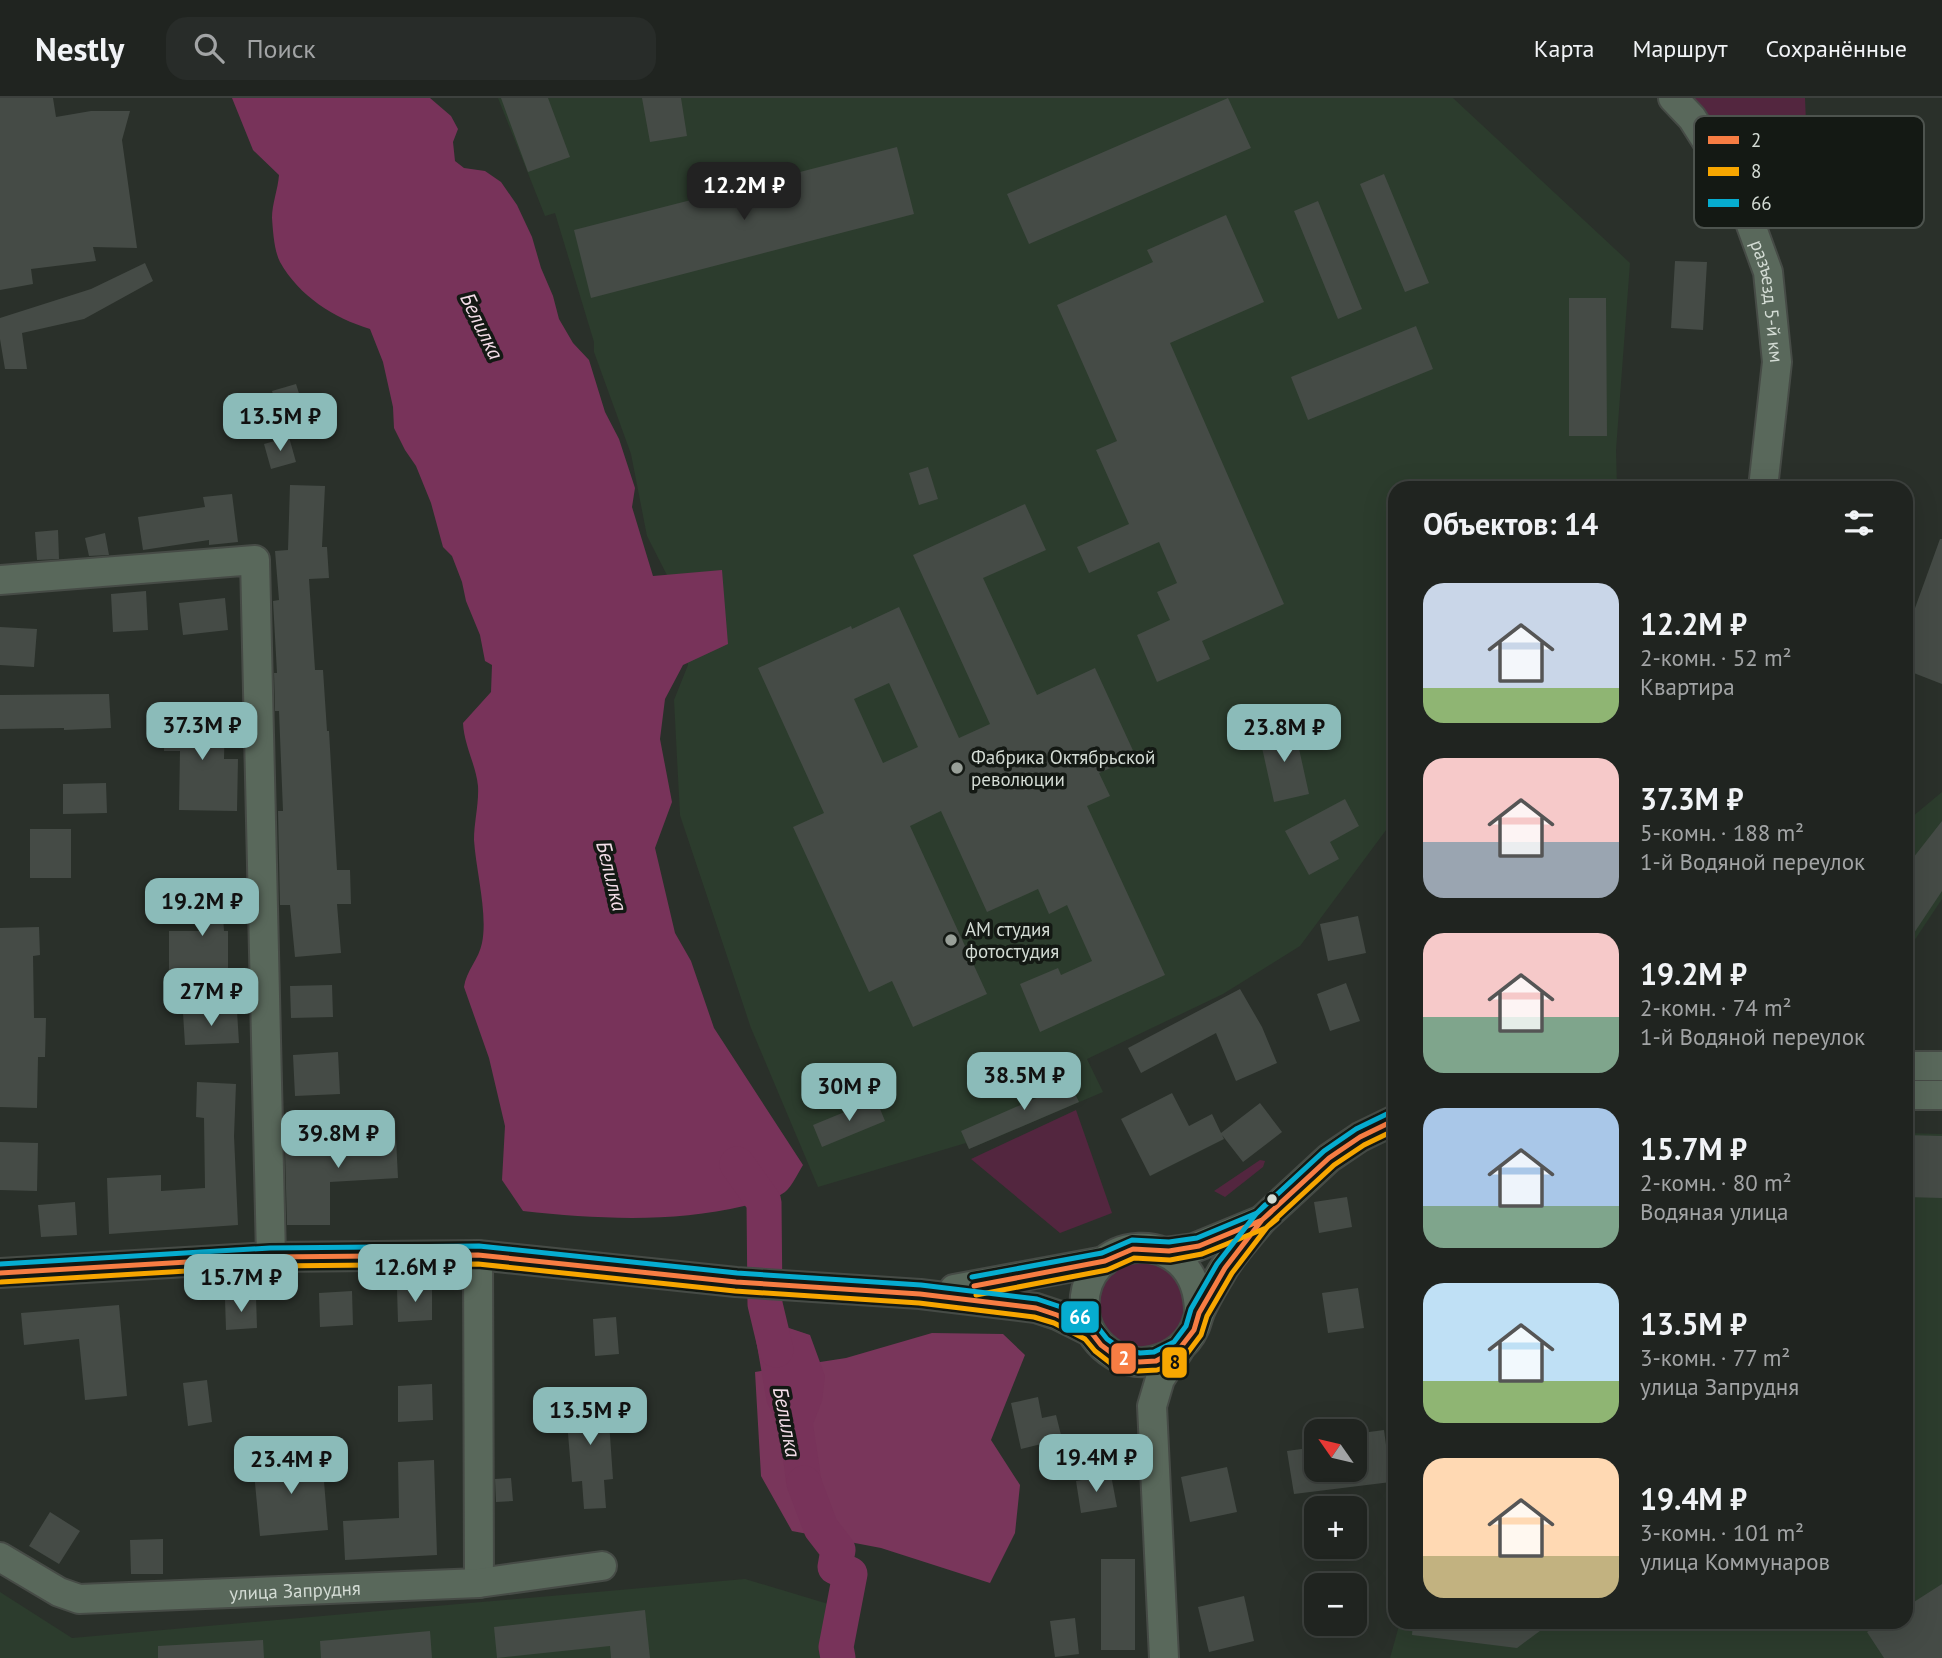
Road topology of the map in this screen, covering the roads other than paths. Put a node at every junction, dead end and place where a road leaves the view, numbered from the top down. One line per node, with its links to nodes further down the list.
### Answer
1 (1672, 98): 2 (street, разъезд 5-й км)
2 (1694, 121)
3 (1752, 228): 4 (street, разъезд 5-й км)
4 (1764, 481)
5 (0, 580): 14 (street)
6 (1913, 1066): 7 (street)
7 (1942, 1066)
8 (1913, 1095): 9 (street)
9 (1942, 1095)
10 (1388, 1124): 11 (street)
11 (1262, 1220): 12 (street); 18 (street)
12 (1164, 1252): 15 (street); 18 (street)
13 (478, 1255): 14 (street); 17 (street); 25 (street)
14 (271, 1257): 16 (street)
15 (1105, 1261): 17 (street); 19 (street)
16 (0, 1273)
17 (920, 1294): 19 (street)
18 (1199, 1313): 20 (street)
19 (1091, 1332): 21 (street)
20 (1180, 1348): 21 (street); 22 (street)
21 (1116, 1357): 22 (street)
22 (1152, 1406): 26 (street)
23 (0, 1557): 25 (street, улица Запрудня)
24 (602, 1566): 25 (street, улица Запрудня)
25 (479, 1583)
26 (1164, 1658)

